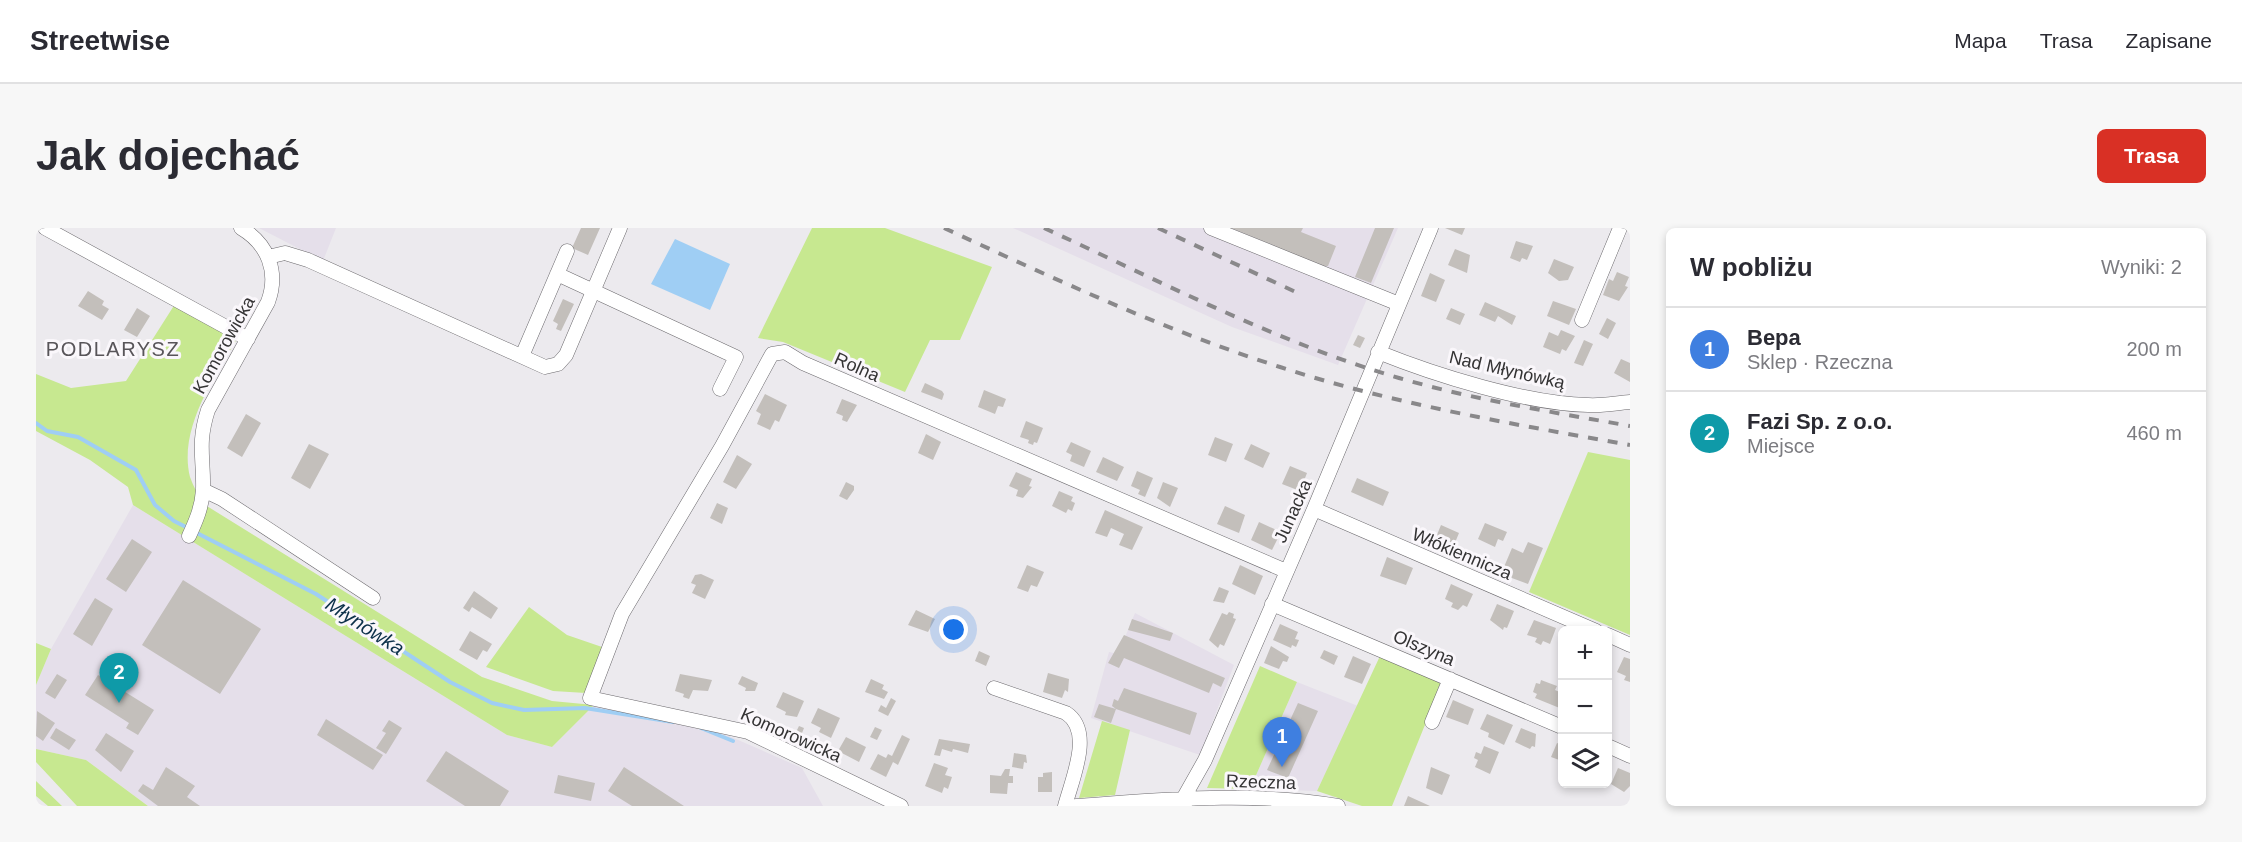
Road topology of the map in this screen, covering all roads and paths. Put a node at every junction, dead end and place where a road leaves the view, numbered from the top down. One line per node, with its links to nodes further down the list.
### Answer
1 (45, 228): 13 (street)
2 (241, 228): 8 (street, Komorowicka)
3 (620, 228): 10 (street)
4 (1211, 228): 11 (street)
5 (1431, 228): 11 (street, Junacka)
6 (1620, 228): 12 (street)
7 (567, 251): 9 (street)
8 (268, 257): 13 (street, Komorowicka); 15 (street)
9 (557, 274): 10 (street); 15 (street)
10 (594, 290): 15 (street); 16 (street)
11 (1399, 304): 14 (street, Junacka)
12 (1582, 320)
13 (248, 339): 18 (street, Komorowicka)
14 (1378, 352): 17 (street, Nad Młynówką); 19 (street, Junacka)
15 (522, 356)
16 (720, 389)
17 (1630, 402)
18 (203, 490): 20 (street, Komorowicka); 22 (street)
19 (1314, 509): 21 (street, Junacka); 24 (street, Włókiennicza)
20 (189, 536)
21 (1286, 571): 23 (street, Junacka); 29 (street, Rolna)
22 (373, 598)
23 (1272, 604): 27 (street, Olszyna); 34 (street, Junacka)
24 (1587, 626)
25 (1612, 637): 26 (street)
26 (1630, 645)
27 (1450, 679): 30 (street); 31 (street, Olszyna)
28 (994, 688): 36 (street)
29 (590, 698): 35 (street, Komorowicka)
30 (1432, 722)
31 (1558, 725)
32 (1612, 748): 33 (street)
33 (1630, 756)
34 (1184, 802): 37 (street); 38 (street, Rzeczna)
35 (901, 806)
36 (1065, 806)
37 (1076, 806)
38 (1338, 806)

